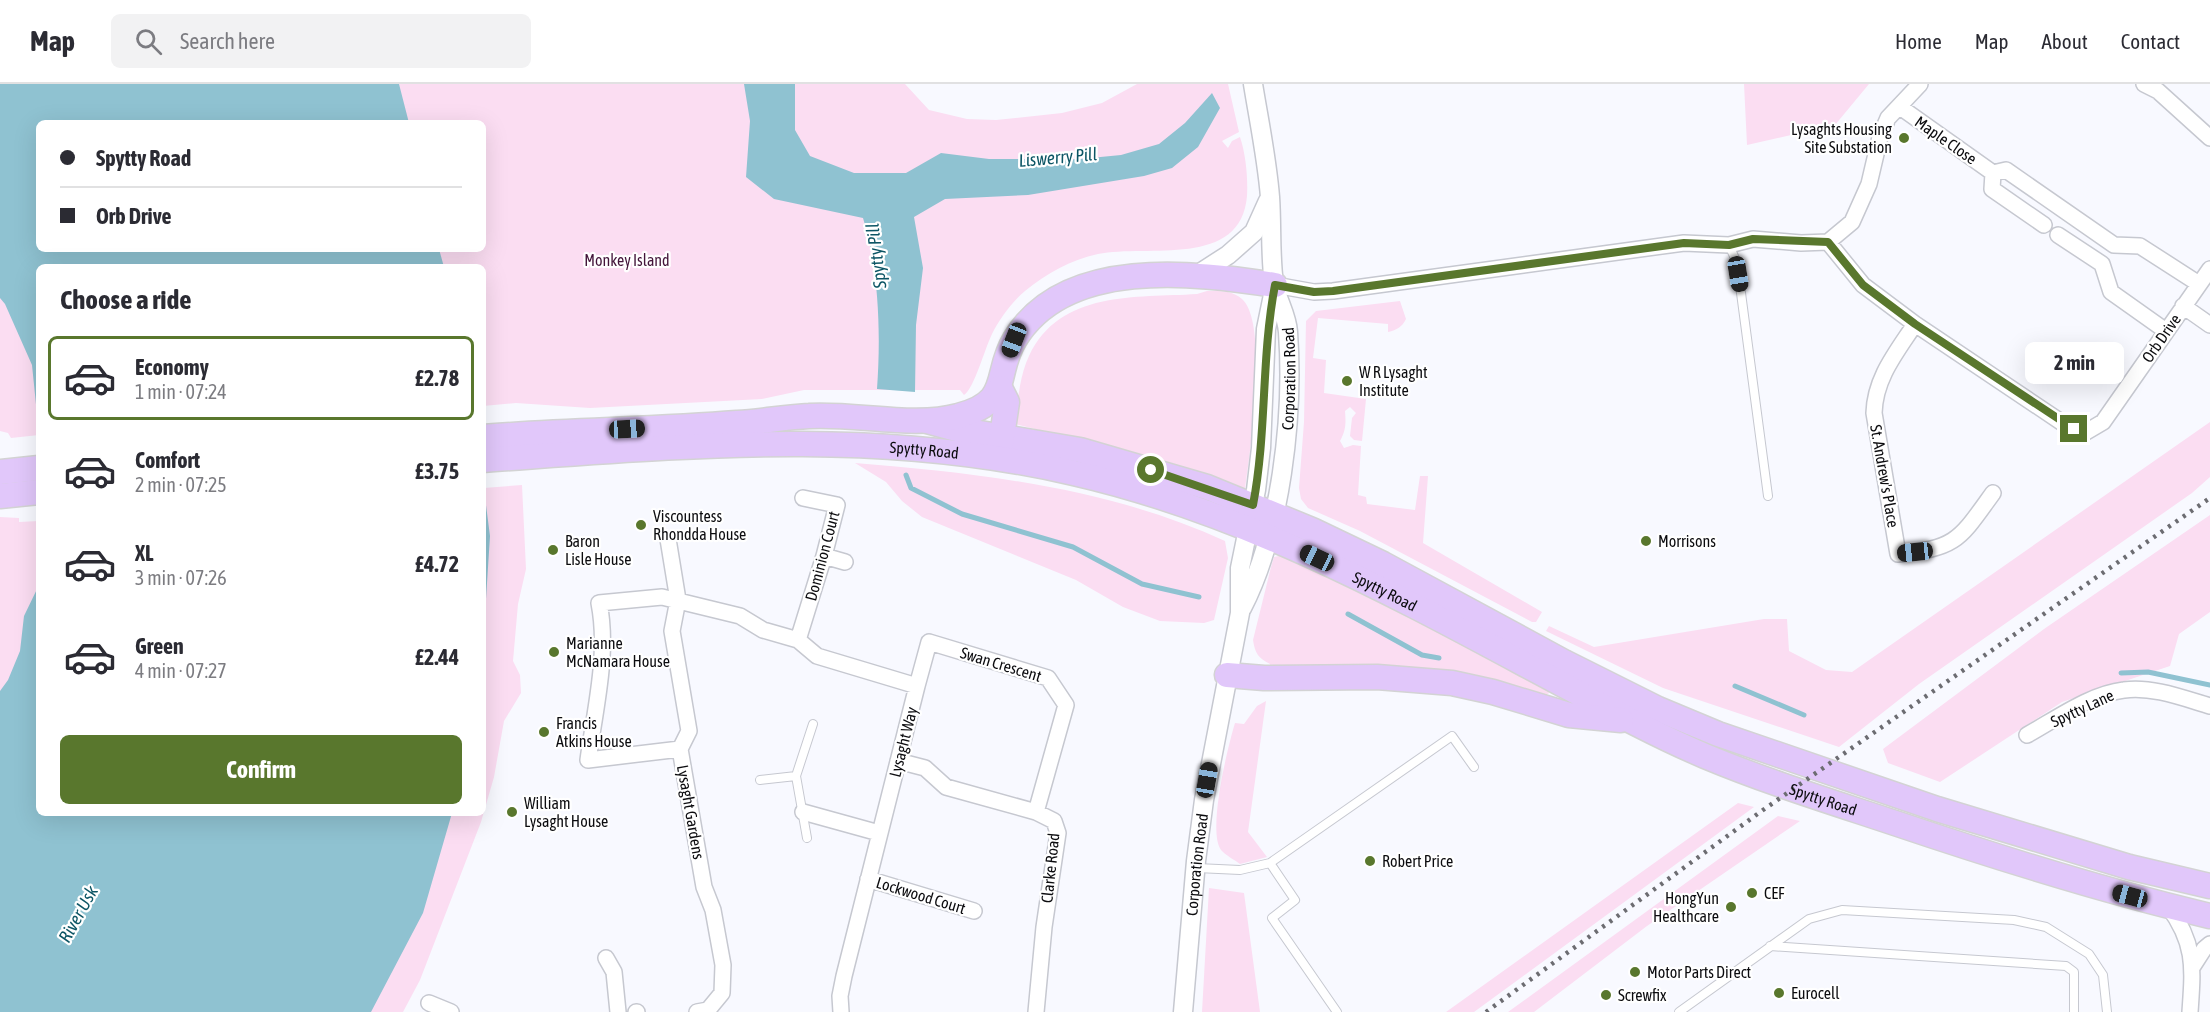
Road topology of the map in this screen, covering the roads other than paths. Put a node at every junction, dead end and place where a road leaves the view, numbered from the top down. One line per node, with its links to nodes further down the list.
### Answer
1 (1253, 84): 8 (street, Corporation Road)
2 (1920, 84): 5 (street)
3 (2144, 84): 4 (street)
4 (2161, 87): 6 (street)
5 (1900, 107): 7 (street, Maple Close); 11 (street)
6 (2210, 138)
7 (1993, 172): 9 (street, Maple Close); 15 (street, Maple Close)
8 (1270, 197): 14 (street); 16 (street, Corporation Road)
9 (2044, 225)
10 (2058, 235): 20 (street)
11 (1828, 242): 12 (street); 18 (street, Orb Drive)
12 (1729, 245): 16 (street); 33 (lane)
13 (2210, 268): 15 (street, Orb Drive)
14 (1197, 275): 16 (main road); 21 (main road)
15 (2199, 284): 17 (street, Orb Drive)
16 (1275, 285): 35 (street, Corporation Road)
17 (2183, 306): 19 (street); 20 (street, Orb Drive)
18 (1915, 324): 20 (street, Orb Drive); 31 (street, St. Andrew's Place)
19 (2210, 325)
20 (2166, 331)
21 (1000, 388): 22 (main road); 26 (main road)
22 (927, 421): 23 (main road); 26 (main road)
23 (738, 433): 25 (main road, Spytty Road); 26 (main road, Spytty Road)
24 (486, 437): 25 (main road)
25 (520, 446): 27 (main road)
26 (1001, 447): 35 (main road, Spytty Road); 35 (main road, Spytty Road)
27 (486, 459)
28 (0, 472): 29 (main road)
29 (36, 480)
30 (36, 480): 32 (main road)
31 (1993, 493)
32 (0, 496)
33 (1768, 496)
34 (803, 498): 37 (street, Dominion Court)
35 (1261, 521): 41 (street, Corporation Road); 44 (main road, Spytty Road); 59 (main road, Spytty Road)
36 (668, 539): 39 (street, Lysaght Gardens)
37 (824, 556): 38 (street); 40 (street, Dominion Court)
38 (845, 562)
39 (678, 600): 40 (street, Lysaght Way); 47 (street, Lysaght Gardens); 47 (street, Lysaght Way)
40 (798, 640): 42 (street, Lysaght Way)
41 (1227, 675): 44 (main road); 57 (street, Corporation Road)
42 (917, 686): 48 (street, Lysaght Way); 53 (street, Swan Crescent)
43 (2210, 706): 46 (street, Spytty Lane)
44 (1632, 721): 60 (main road, Spytty Road)
45 (813, 724): 50 (lane)
46 (2027, 735)
47 (680, 749): 68 (street, Lysaght Gardens)
48 (898, 760): 53 (street, Clarke Road); 54 (street, Lysaght Way)
49 (1474, 767): 56 (lane)
50 (796, 776): 51 (lane); 52 (lane)
51 (760, 780)
52 (803, 812): 54 (street); 55 (lane)
53 (1036, 812): 73 (street, Clarke Road)
54 (879, 833): 58 (street, Lysaght Way)
55 (807, 838)
56 (1269, 863): 57 (lane); 75 (lane)
57 (1195, 868): 74 (street, Corporation Road)
58 (868, 879): 61 (street, Lockwood Court); 72 (street, Lysaght Way)
59 (2210, 886)
60 (2168, 906): 62 (main road, Spytty Road); 66 (street)
61 (974, 911)
62 (2210, 916)
63 (2210, 944): 66 (street)
64 (1770, 946): 69 (lane); 76 (lane); 77 (lane)
65 (606, 958): 71 (street)
66 (2193, 966): 78 (street)
67 (429, 1003): 70 (street)
68 (703, 1011)
69 (1684, 1011)
70 (451, 1012)
71 (618, 1012)
72 (842, 1012)
73 (1036, 1012)
74 (1184, 1012)
75 (1338, 1012)
76 (2074, 1012)
77 (2107, 1012)
78 (2190, 1012)

